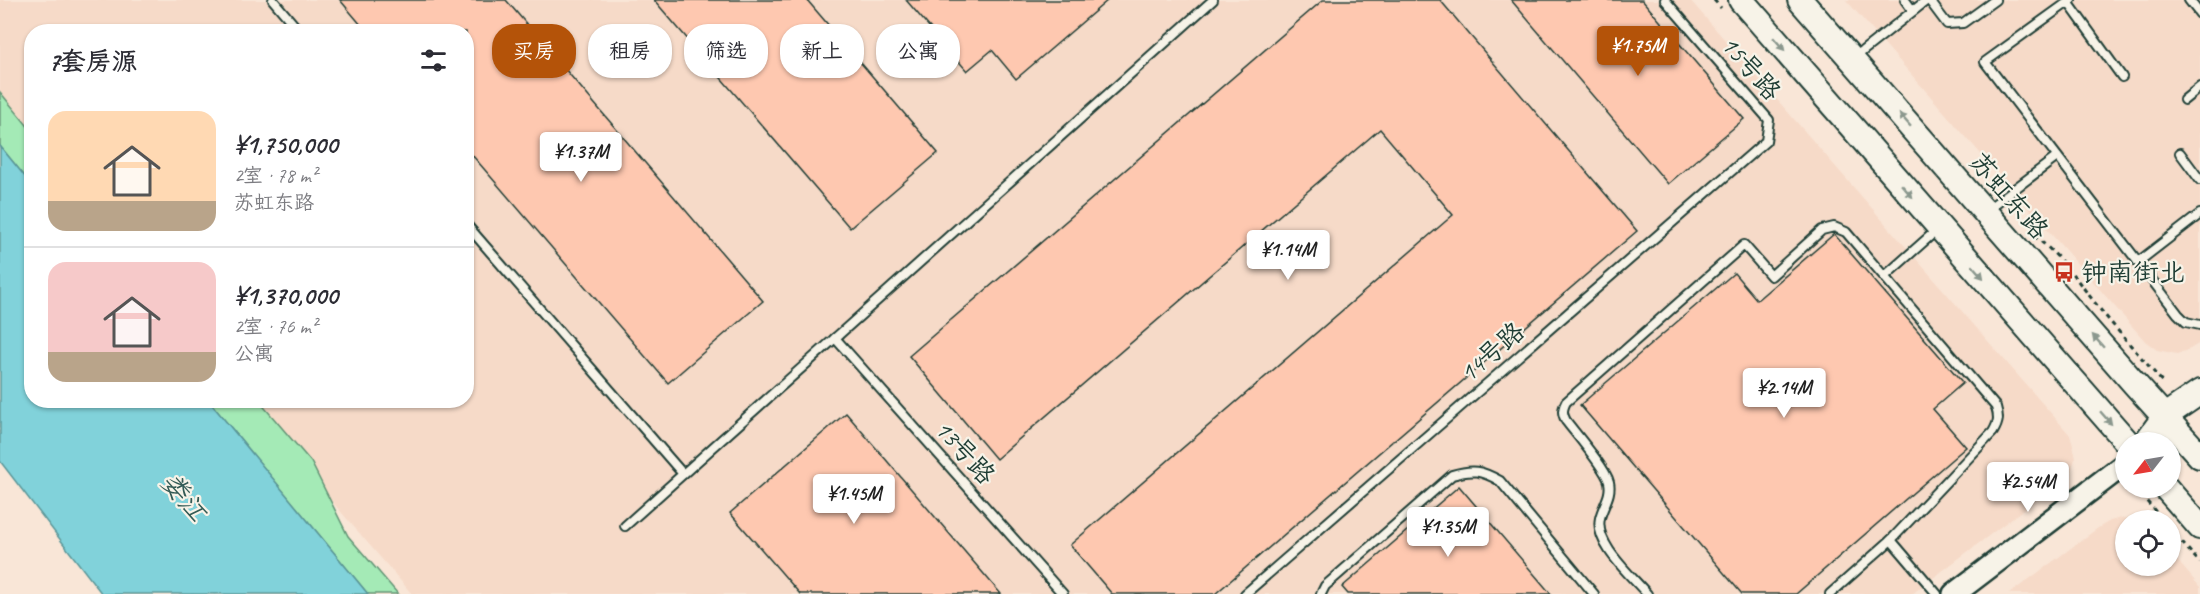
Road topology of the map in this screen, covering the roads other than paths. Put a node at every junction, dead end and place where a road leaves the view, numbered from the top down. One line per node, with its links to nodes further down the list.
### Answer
1 (273, 0): 13 (lane)
2 (1213, 0): 29 (lane)
3 (1665, 0): 18 (lane, 15号路)
4 (1741, 0): 24 (main road, one-way to 24)
5 (1800, 0): 14 (main road, 苏虹东路)
6 (1905, 0): 11 (lane)
7 (1928, 0): 8 (lane); 11 (lane)
8 (1995, 0)
9 (2189, 0): 12 (lane)
10 (2069, 1): 15 (lane); 20 (lane)
11 (1913, 11): 14 (lane)
12 (2200, 14)
13 (293, 24)
14 (1852, 60): 22 (main road, 苏虹东路, one-way to 14)
15 (2122, 77)
16 (2200, 87): 17 (lane)
17 (2184, 100)
18 (1766, 141): 42 (lane, 14号路)
19 (2180, 153): 21 (lane)
20 (2057, 157): 22 (lane); 26 (lane)
21 (2200, 180)
22 (1985, 212): 31 (main road, 苏虹东路, one-way to 22)
23 (2200, 214): 26 (lane)
24 (1939, 228): 27 (lane); 32 (main road, one-way to 32)
25 (474, 233): 36 (lane)
26 (2138, 262): 28 (lane)
27 (1886, 276): 40 (lane); 45 (lane)
28 (2200, 325)
29 (835, 338): 36 (lane); 41 (lane, 13号路)
30 (2200, 392): 31 (main road)
31 (2165, 416): 33 (main road); 34 (main road, 苏虹东路)
32 (2118, 432)
33 (2153, 432)
34 (2190, 444)
35 (2115, 471): 48 (street)
36 (683, 474): 38 (lane)
37 (2175, 498): 39 (main road)
38 (625, 526)
39 (2200, 527)
40 (1891, 540): 46 (lane); 47 (lane)
41 (1063, 594)
42 (1245, 594)
43 (1321, 594): 44 (lane)
44 (1594, 594)
45 (1647, 594)
46 (1830, 594)
47 (1937, 594)
48 (1954, 594)

